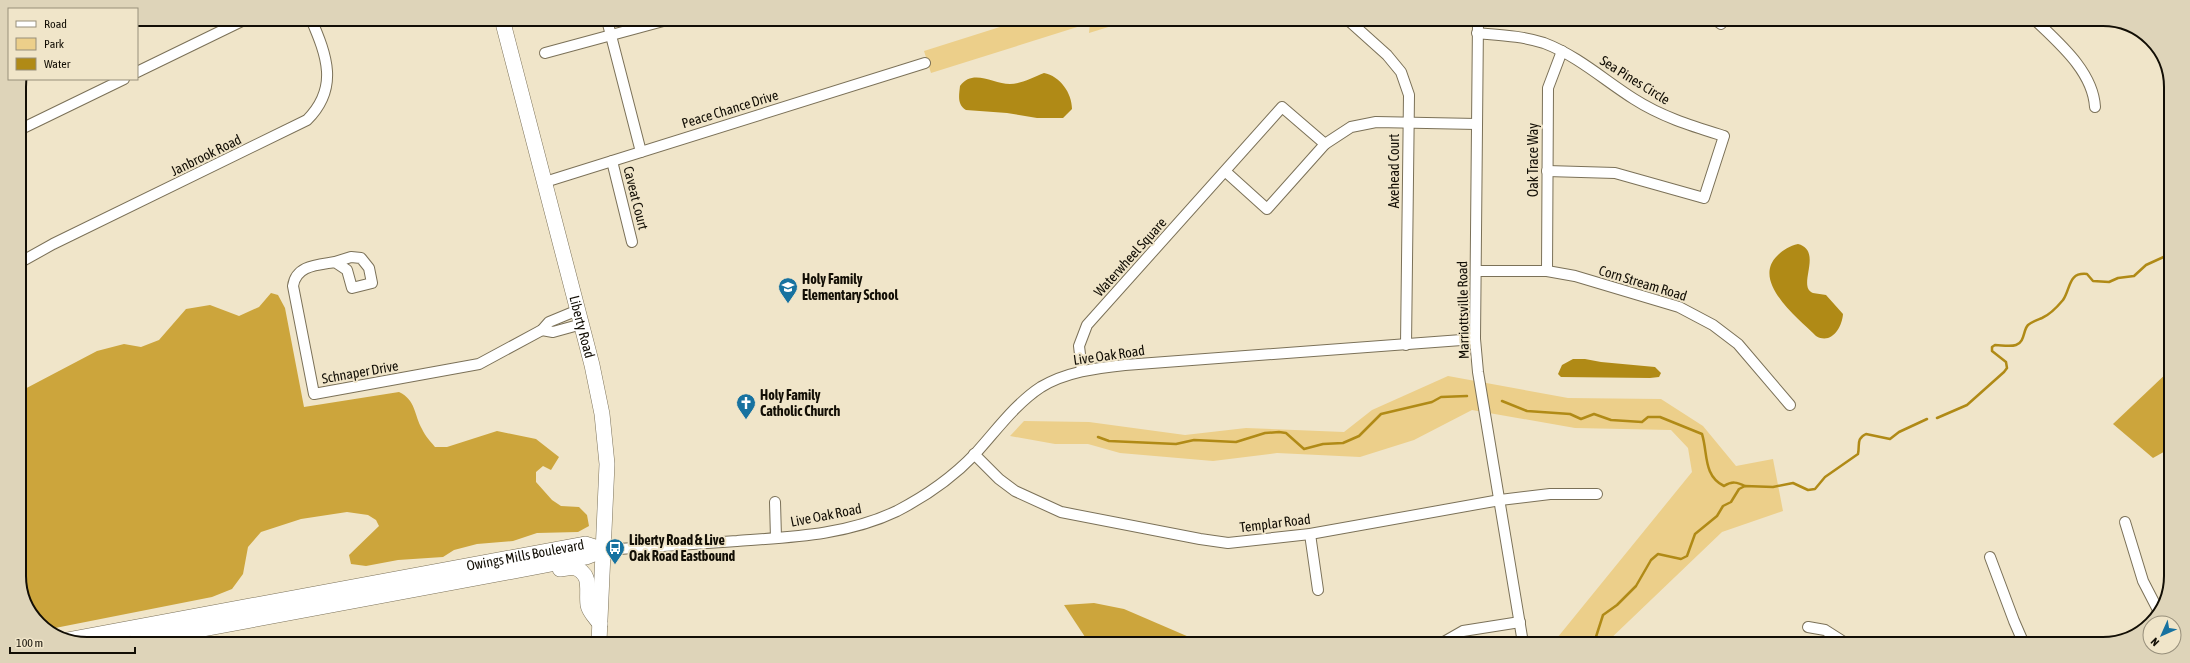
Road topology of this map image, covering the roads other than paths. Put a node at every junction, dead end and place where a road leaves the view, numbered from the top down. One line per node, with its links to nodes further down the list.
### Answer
1 (232, 26): 14 (street)
2 (314, 26): 27 (street, Janbrook Road)
3 (504, 26): 25 (main road, Liberty Road)
4 (609, 26): 10 (street)
5 (646, 26): 10 (street)
6 (1355, 26): 17 (street, Axehead Court)
7 (1478, 26): 9 (street, Marriottsville Road)
8 (2041, 26): 16 (street)
9 (1478, 33): 11 (street, Sea Pines Circle); 18 (street, Marriottsville Road)
10 (612, 36): 12 (street); 21 (street)
11 (1562, 51): 23 (street, Oak Trace Way); 23 (street, Sea Pines Circle)
12 (545, 53)
13 (924, 63): 21 (street, Peace Chance Drive)
14 (138, 72)
15 (122, 80): 19 (street)
16 (2095, 107)
17 (1408, 121): 18 (street); 20 (street); 34 (street, Axehead Court)
18 (1477, 124): 29 (street, Marriottsville Road)
19 (26, 127)
20 (1324, 144): 24 (street); 24 (street, Waterwheel Square)
21 (641, 152): 22 (street, Peace Chance Drive)
22 (612, 161): 25 (street, Peace Chance Drive); 26 (street, Caveat Court)
23 (1547, 171): 30 (street, Oak Trace Way)
24 (1226, 172): 35 (street, Waterwheel Square)
25 (545, 182): 31 (main road, Liberty Road)
26 (632, 242)
27 (26, 259)
28 (335, 262): 32 (street, Schnaper Drive)
29 (1476, 271): 30 (street, Corn Stream Road); 33 (street, Marriottsville Road)
30 (1547, 271): 36 (street, Corn Stream Road)
31 (580, 317): 32 (street, Schnaper Drive); 32 (street, Schnaper Drive); 44 (main road, Liberty Road)
32 (542, 330)
33 (1475, 340): 34 (street, Live Oak Road); 39 (street, Marriottsville Road)
34 (1406, 345): 35 (street, Live Oak Road)
35 (1082, 371): 37 (street, Live Oak Road)
36 (1790, 405)
37 (974, 454): 42 (street, Templar Road); 43 (street, Live Oak Road)
38 (1598, 494): 39 (street, Templar Road)
39 (1500, 500): 42 (street, Templar Road); 49 (street, Marriottsville Road)
40 (774, 502): 43 (street, Live Oak Road)
41 (2125, 522): 48 (street)
42 (1310, 534): 47 (street)
43 (776, 538): 44 (street, Live Oak Road)
44 (604, 550): 46 (main road, Owings Mills Boulevard); 50 (main road, Liberty Road); 53 (main road, Owings Mills Boulevard)
45 (1990, 557): 59 (street)
46 (546, 565): 50 (main road); 52 (main road, Owings Mills Boulevard)
47 (1318, 590)
48 (2156, 606)
49 (1520, 622): 56 (street); 57 (street, Marriottsville Road)
50 (600, 624): 55 (main road, Liberty Road)
51 (1808, 627): 58 (street)
52 (194, 636): 54 (main road, Owings Mills Boulevard)
53 (85, 637)
54 (184, 637)
55 (599, 637)
56 (1452, 637)
57 (1522, 637)
58 (1836, 637)
59 (2021, 637)

